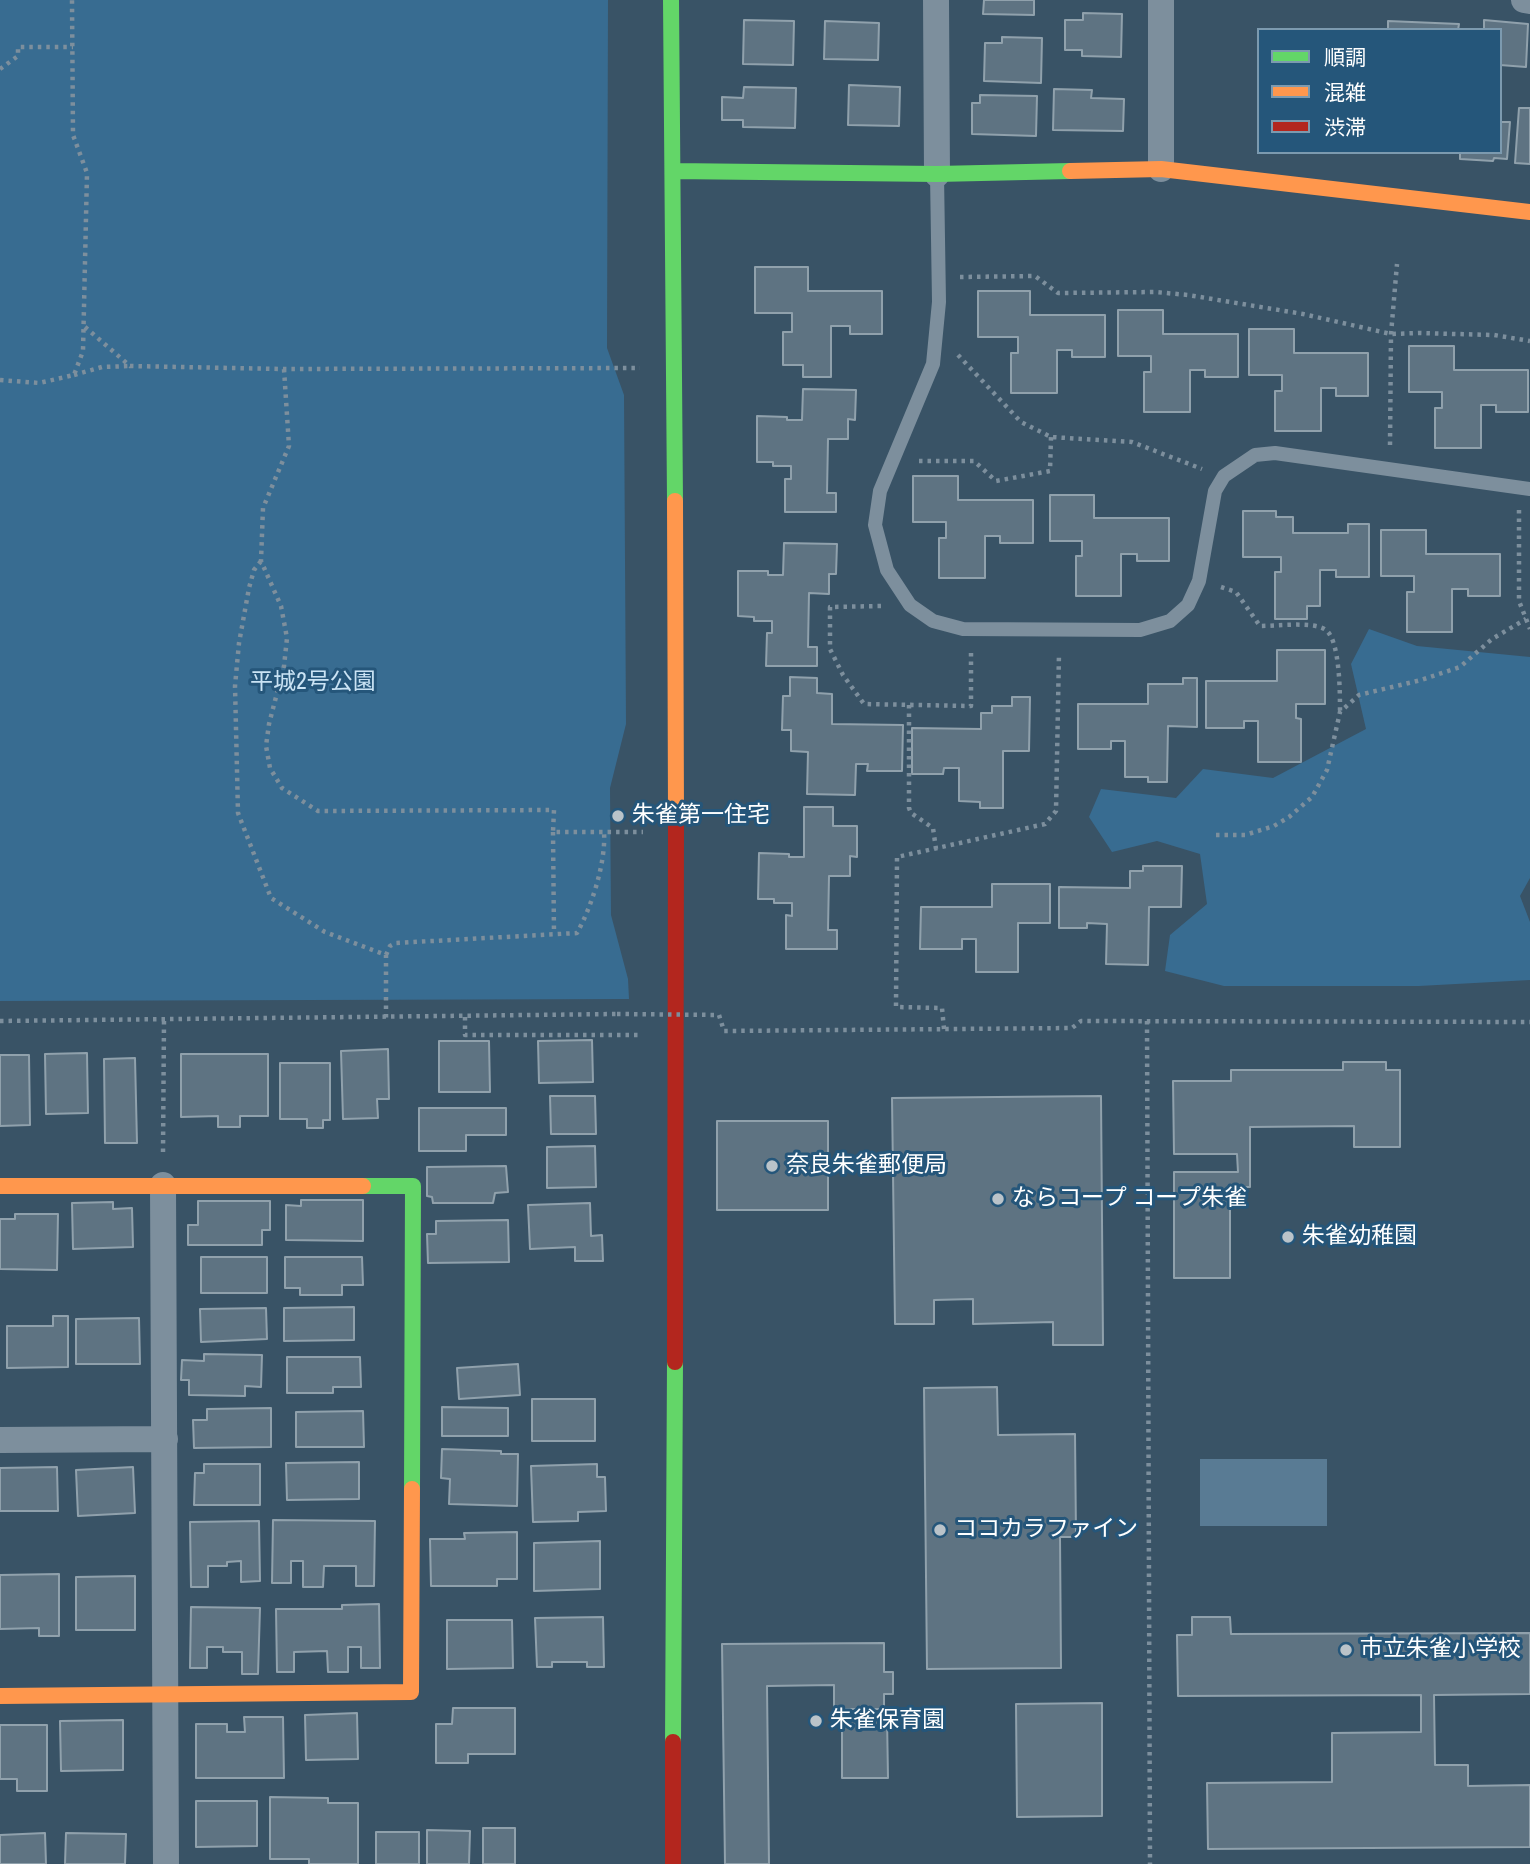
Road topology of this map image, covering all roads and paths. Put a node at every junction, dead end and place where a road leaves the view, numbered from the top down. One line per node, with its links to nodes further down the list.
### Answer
1 (72, 0): 7 (path)
2 (671, 0): 10 (street)
3 (936, 0): 11 (street)
4 (1161, 0): 9 (street)
5 (1524, 0): 6 (street)
6 (1530, 1)
7 (73, 47): 8 (path); 15 (path)
8 (0, 69)
9 (1161, 169): 11 (street); 12 (street)
10 (673, 171): 11 (street); 20 (street)
11 (937, 174): 14 (lane)
12 (1530, 212)
13 (1397, 264): 16 (path)
14 (938, 277): 16 (path); 18 (lane)
15 (85, 327): 19 (path); 22 (path)
16 (1391, 334): 17 (path); 26 (path)
17 (1530, 341)
18 (935, 345): 24 (path); 25 (lane)
19 (130, 366): 21 (path); 22 (path)
20 (674, 368): 21 (path); 40 (street)
21 (284, 369): 29 (path)
22 (74, 375): 23 (path)
23 (0, 380)
24 (1051, 437): 25 (path); 27 (path)
25 (893, 462): 31 (lane)
26 (1390, 469): 27 (lane); 28 (lane)
27 (1222, 480): 30 (lane)
28 (1525, 489): 32 (path)
29 (261, 561): 38 (path); 44 (path)
30 (1199, 581): 35 (lane); 37 (path)
31 (910, 605): 33 (lane); 36 (path)
32 (1526, 619): 34 (path); 37 (path)
33 (972, 629): 35 (lane); 36 (path)
34 (1530, 629)
35 (1059, 630): 42 (path)
36 (909, 705): 42 (path)
37 (1340, 712): 41 (path)
38 (553, 831): 39 (path); 43 (path)
39 (604, 832): 40 (path); 43 (path)
40 (675, 833): 60 (street)
41 (1216, 835)
42 (936, 849): 51 (path)
43 (554, 934): 44 (path)
44 (386, 955): 46 (path)
45 (465, 1017): 46 (path); 51 (path, bridge); 52 (path)
46 (387, 1018): 47 (path)
47 (164, 1020): 48 (path); 53 (path)
48 (0, 1021)
49 (1147, 1021): 50 (path); 51 (path); 61 (path)
50 (1530, 1022)
51 (944, 1029)
52 (638, 1035)
53 (163, 1185): 54 (street); 55 (street); 58 (street)
54 (0, 1186)
55 (165, 1439): 56 (street); 58 (street)
56 (0, 1440)
57 (0, 1696): 58 (street)
58 (166, 1696): 59 (street)
59 (166, 1864)
60 (673, 1864)
61 (1150, 1864)

